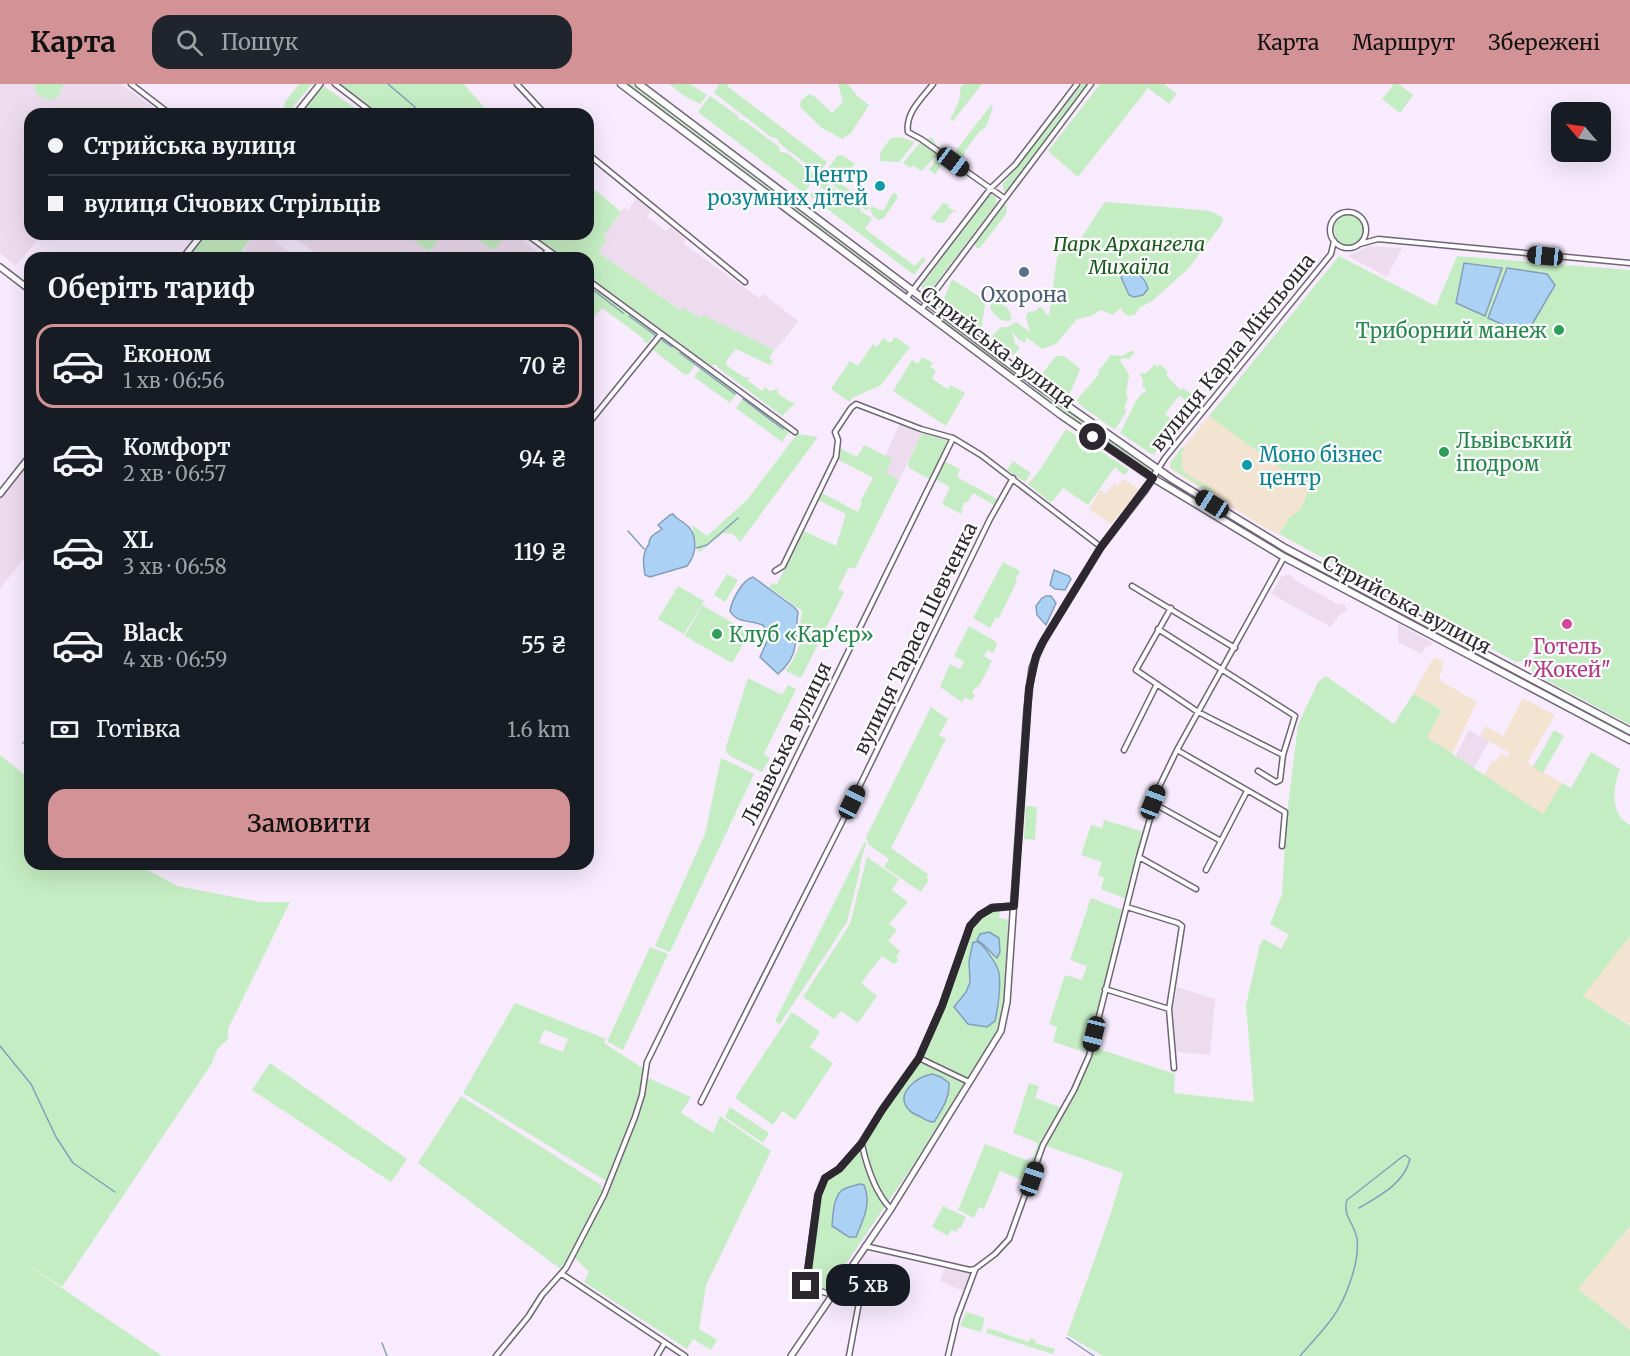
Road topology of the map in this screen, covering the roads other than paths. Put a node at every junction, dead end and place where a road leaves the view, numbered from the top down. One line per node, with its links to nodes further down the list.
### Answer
1 (131, 84): 10 (street)
2 (320, 84): 11 (street)
3 (335, 84): 12 (street)
4 (517, 84): 13 (street)
5 (621, 84): 34 (main road, Стрийська вулиця)
6 (639, 84): 30 (main road, Стрийська вулиця)
7 (933, 84): 15 (street)
8 (1077, 84): 15 (street)
9 (1091, 84): 16 (street)
10 (162, 108)
11 (301, 108)
12 (366, 108)
13 (539, 108)
14 (594, 159): 31 (street)
15 (991, 188): 16 (street); 35 (street)
16 (1004, 198): 37 (street)
17 (1367, 230): 18 (street, вулиця Карла Мікльоша); 21 (street, вулиця Карла Мікльоша); 22 (street)
18 (1378, 239): 22 (street, вулиця Карла Мікльоша); 28 (street, вулиця Карла Мікльоша)
19 (197, 240): 25 (street)
20 (534, 240): 24 (street)
21 (1334, 242): 23 (street, вулиця Карла Мікльоша); 27 (street, вулиця Карла Мікльоша)
22 (1360, 244): 23 (street, вулиця Карла Мікльоша)
23 (1346, 248): 27 (street, вулиця Карла Мікльоша)
24 (548, 250): 26 (street)
25 (188, 252)
26 (551, 252)
27 (1330, 254): 48 (street, вулиця Карла Мікльоша)
28 (1630, 263)
29 (0, 267): 33 (street)
30 (897, 279): 34 (main road); 35 (main road, Стрийська вулиця)
31 (746, 282)
32 (594, 284): 41 (street)
33 (24, 285)
34 (890, 287): 36 (main road, Стрийська вулиця)
35 (912, 291): 36 (street); 37 (main road, Стрийська вулиця)
36 (906, 299): 39 (main road, Стрийська вулиця)
37 (927, 302): 38 (main road, Стрийська вулиця); 39 (street)
38 (936, 308): 40 (main road); 42 (main road, Стрийська вулиця)
39 (921, 310): 40 (main road, Стрийська вулиця)
40 (930, 317): 43 (main road, Стрийська вулиця)
41 (660, 334): 44 (street); 45 (street)
42 (1032, 381): 43 (main road); 48 (main road, Стрийська вулиця)
43 (1026, 389): 50 (main road, Стрийська вулиця)
44 (594, 416)
45 (795, 432)
46 (953, 438): 49 (street); 54 (street); 88 (street, Львівська вулиця)
47 (24, 464): 51 (street)
48 (1158, 469): 50 (street); 62 (main road, Стрийська вулиця)
49 (1013, 478): 52 (street); 82 (street, вулиця Тараса Шевченка)
50 (1153, 478): 52 (street); 53 (main road, Стрийська вулиця)
51 (0, 494)
52 (1101, 547): 75 (street)
53 (1284, 557): 58 (street); 63 (main road, Стрийська вулиця)
54 (775, 571)
55 (1132, 586): 56 (street)
56 (1171, 608): 57 (street); 58 (street)
57 (1158, 629): 59 (street); 60 (street)
58 (1235, 648): 59 (street)
59 (1222, 670): 61 (street); 66 (street)
60 (1157, 684): 61 (street); 64 (street)
61 (1198, 712): 65 (street); 66 (street)
62 (1630, 731)
63 (1630, 740)
64 (1124, 750)
65 (1177, 750): 68 (street); 69 (street)
66 (1284, 755): 67 (street)
67 (1258, 771)
68 (1247, 791): 70 (street); 71 (street)
69 (1153, 802): 70 (street); 72 (street)
70 (1221, 841): 73 (street)
71 (1282, 846)
72 (1138, 857): 74 (street); 76 (street)
73 (1206, 870)
74 (1196, 888)
75 (1014, 906): 79 (street); 81 (street)
76 (1126, 907): 77 (street); 78 (street)
77 (1105, 989): 78 (street); 86 (street)
78 (1169, 1009): 80 (street)
79 (919, 1058): 81 (street); 83 (street)
80 (1174, 1068)
81 (970, 1082): 84 (street)
82 (701, 1102)
83 (861, 1144): 84 (street); 91 (street)
84 (891, 1209): 85 (street)
85 (865, 1246): 86 (street); 87 (street)
86 (975, 1269): 98 (street)
87 (848, 1271): 89 (street); 91 (street)
88 (562, 1274): 92 (street); 93 (street, Львівська вулиця)
89 (864, 1281): 90 (street); 97 (street)
90 (884, 1291)
91 (832, 1295): 96 (street)
92 (664, 1344): 94 (street); 95 (street)
93 (495, 1356)
94 (657, 1356)
95 (685, 1356)
96 (791, 1356)
97 (849, 1356)
98 (948, 1356)

